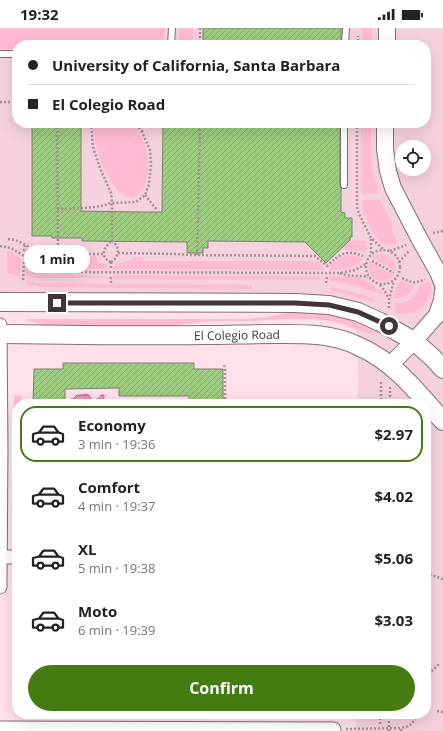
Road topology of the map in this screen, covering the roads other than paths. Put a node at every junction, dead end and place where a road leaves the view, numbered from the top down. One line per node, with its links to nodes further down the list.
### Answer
1 (172, 28): 4 (lane)
2 (346, 28): 5 (lane)
3 (387, 28): 6 (street)
4 (171, 40)
5 (345, 40)
6 (387, 40)
7 (0, 54): 8 (lane)
8 (12, 54)
9 (344, 128): 11 (lane)
10 (385, 128): 12 (street)
11 (344, 185)
12 (443, 285)
13 (443, 291): 17 (street)
14 (0, 302): 17 (main road)
15 (0, 325): 16 (street)
16 (0, 334): 19 (main road, El Colegio Road); 23 (street)
17 (414, 341): 18 (main road); 19 (street)
18 (443, 369)
19 (385, 370): 20 (main road, El Colegio Road)
20 (424, 399)
21 (431, 407): 22 (main road, El Colegio Road)
22 (443, 421)
23 (0, 557): 24 (street); 25 (street)
24 (12, 557)
25 (0, 587)
26 (0, 728): 27 (street)
27 (334, 729)

